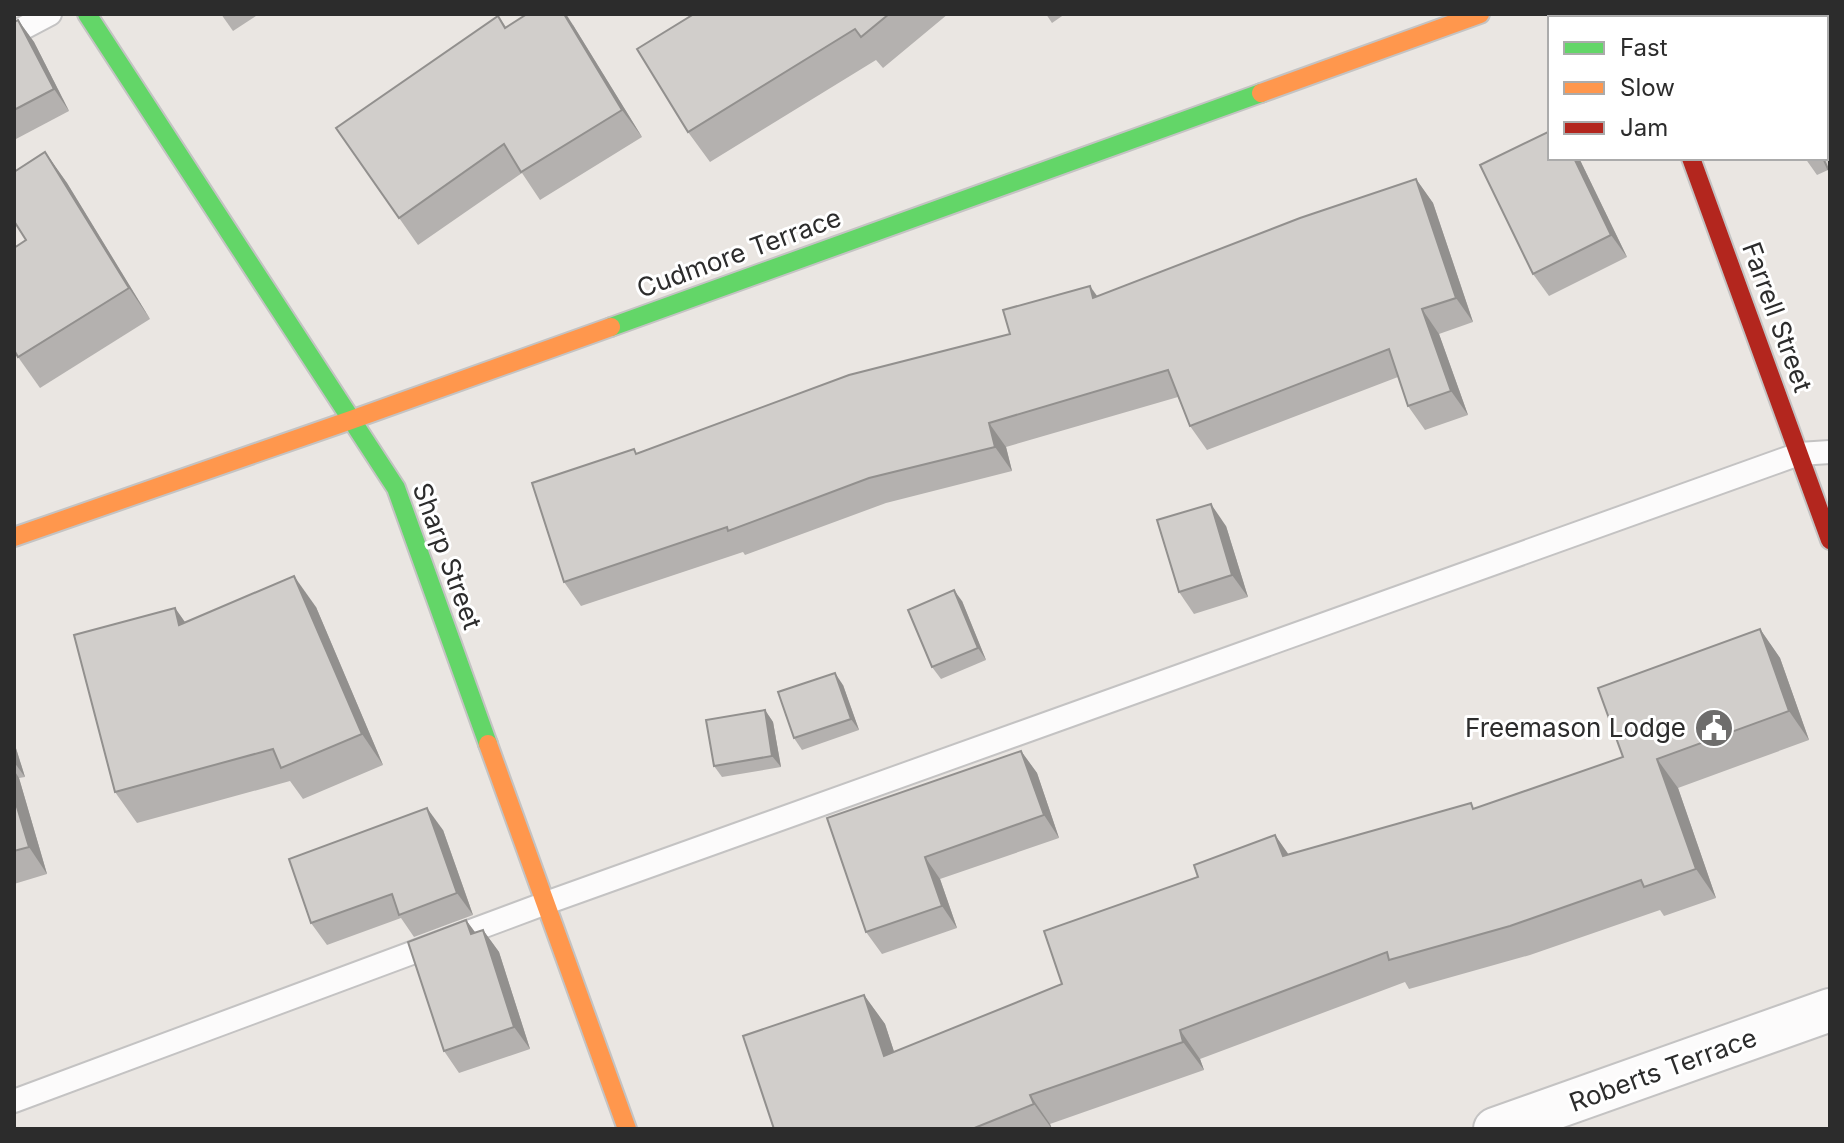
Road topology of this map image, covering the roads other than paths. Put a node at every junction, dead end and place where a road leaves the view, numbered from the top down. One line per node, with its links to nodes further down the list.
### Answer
1 (50, 14): 4 (lane)
2 (87, 14): 6 (street, Sharp Street)
3 (1480, 14): 6 (street, Cudmore Terrace)
4 (14, 33)
5 (1692, 160): 8 (street, Farrell Street)
6 (351, 420): 9 (street, Cudmore Terrace); 11 (street, Sharp Street)
7 (1830, 452): 8 (lane)
8 (1799, 454): 10 (street, Farrell Street); 11 (lane)
9 (14, 537)
10 (1830, 540)
11 (546, 903): 13 (lane); 14 (street, Sharp Street)
12 (1830, 1010): 15 (street, Roberts Terrace)
13 (14, 1101)
14 (627, 1129)
15 (1495, 1129)

